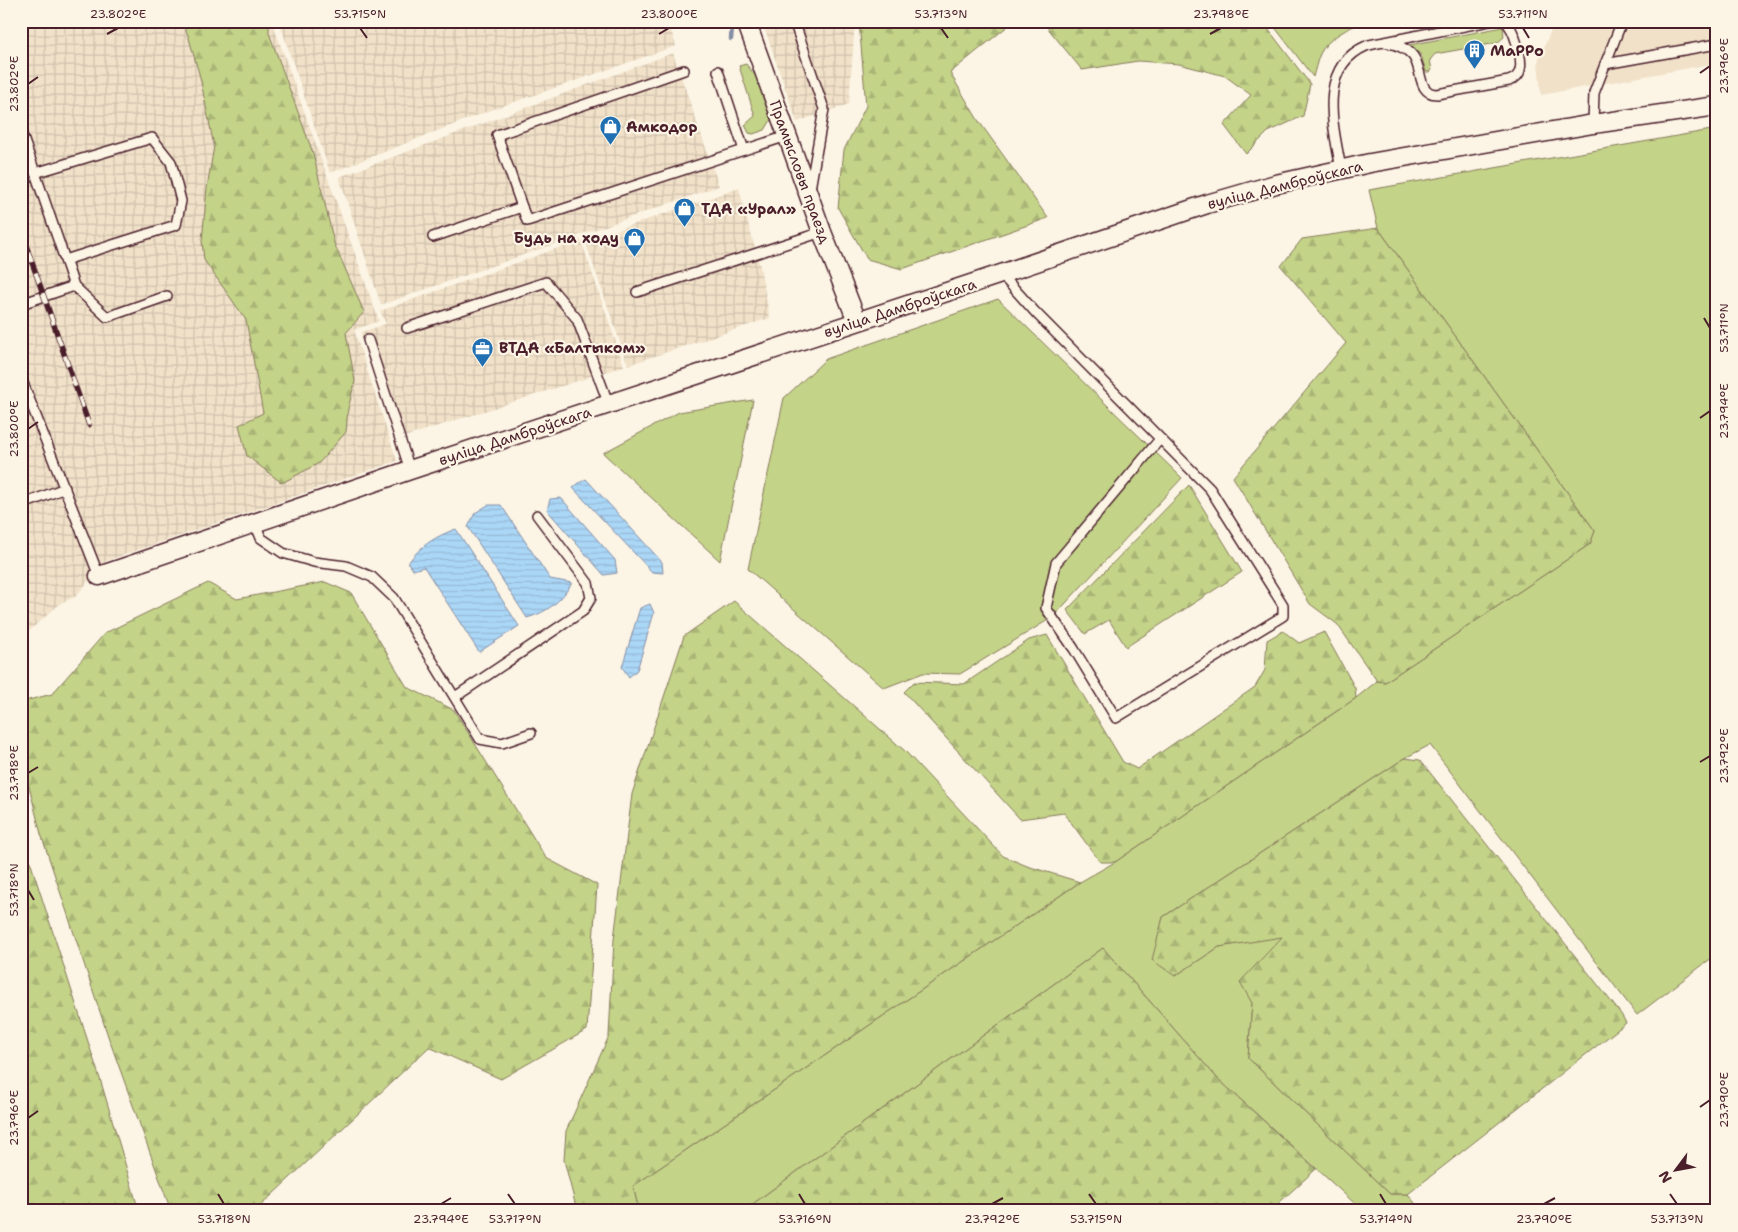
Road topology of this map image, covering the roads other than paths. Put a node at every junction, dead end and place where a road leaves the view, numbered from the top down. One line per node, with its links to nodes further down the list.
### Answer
1 (746, 21): 14 (street, Прамысловы праезд)
2 (794, 21): 18 (lane)
3 (1489, 21): 6 (lane)
4 (1505, 21): 6 (lane)
5 (1622, 21): 8 (lane)
6 (1385, 42): 16 (lane)
7 (1717, 44): 8 (lane)
8 (1605, 64): 12 (lane)
9 (684, 70): 19 (lane)
10 (718, 71): 15 (lane)
11 (1717, 106): 12 (street, вуліца Дамброўскага)
12 (1593, 124): 16 (street, вуліца Дамброўскага)
13 (21, 132): 17 (lane)
14 (787, 136): 15 (lane); 18 (street, Прамысловы праезд)
15 (744, 150): 19 (lane)
16 (1341, 169): 23 (street, вуліца Дамброўскага)
17 (35, 173): 22 (lane); 22 (lane)
18 (809, 196): 20 (street, Прамысловы праезд)
19 (522, 207): 21 (lane)
20 (822, 232): 25 (lane); 28 (street, Прамысловы праезд)
21 (433, 237)
22 (66, 260): 24 (lane)
23 (1001, 274): 28 (street, вуліца Дамброўскага); 33 (lane)
24 (74, 286): 26 (lane); 27 (lane)
25 (637, 292)
26 (168, 296)
27 (21, 304)
28 (858, 321): 32 (street, вуліца Дамброўскага)
29 (407, 328): 32 (lane)
30 (368, 340): 34 (lane)
31 (21, 378): 35 (lane)
32 (609, 405): 34 (street, вуліца Дамброўскага)
33 (1160, 439): 33 (lane)
34 (410, 470): 38 (street, вуліца Дамброўскага)
35 (65, 488): 36 (lane); 39 (lane)
36 (21, 505)
37 (537, 515): 40 (lane)
38 (255, 523): 39 (street, вуліца Дамброўскага); 40 (lane)
39 (99, 576)
40 (455, 697): 41 (lane)
41 (530, 733)

